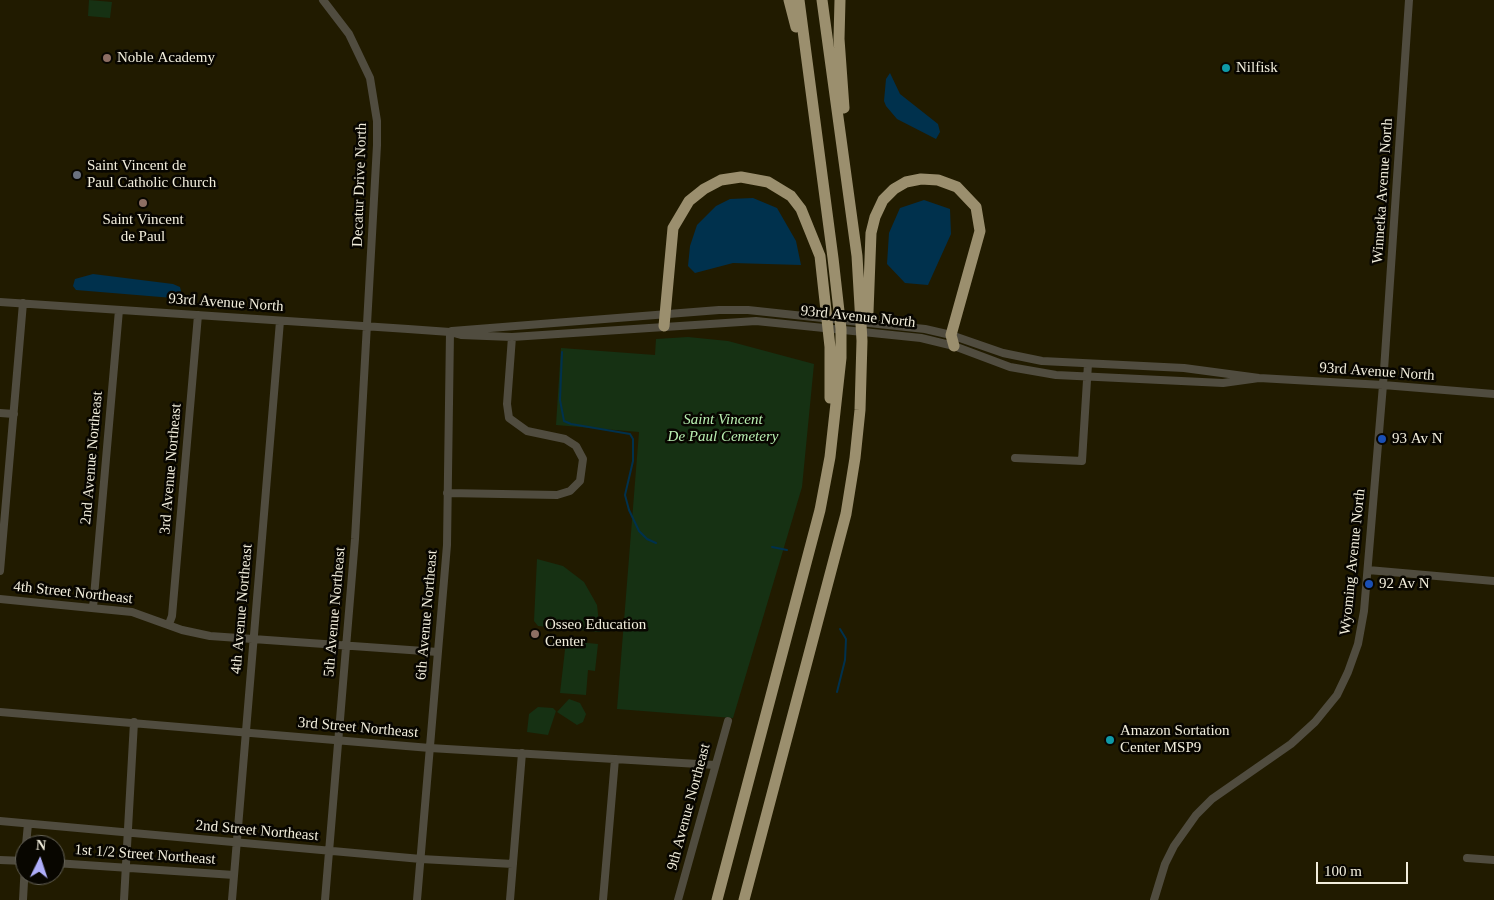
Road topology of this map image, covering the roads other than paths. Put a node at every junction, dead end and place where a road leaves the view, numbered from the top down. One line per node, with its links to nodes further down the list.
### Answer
1 (323, 0): 15 (street, Decatur Drive North)
2 (789, 0): 7 (highway)
3 (799, 0): 7 (highway)
4 (822, 0): 8 (highway)
5 (840, 0): 8 (highway)
6 (1409, 0): 24 (street, Winnetka Avenue North)
7 (817, 138): 28 (highway)
8 (847, 182): 20 (highway)
9 (0, 302): 10 (street, 93rd Avenue North)
10 (23, 304): 11 (street, 93rd Avenue North); 27 (street)
11 (118, 310): 13 (street, 93rd Avenue North); 36 (street, 2nd Avenue Northeast)
12 (664, 314): 16 (highway); 17 (street, 93rd Avenue North); 19 (street, 93rd Avenue North); 28 (highway)
13 (198, 315): 14 (street, 93rd Avenue North); 37 (street, 3rd Avenue Northeast)
14 (280, 321): 15 (street, 93rd Avenue North); 38 (street, 4th Avenue Northeast)
15 (368, 326): 17 (street, 93rd Avenue North); 39 (street, 5th Avenue Northeast)
16 (664, 326): 18 (street, 93rd Avenue North); 19 (street, 93rd Avenue North)
17 (450, 332): 18 (street, 93rd Avenue North); 30 (street, 6th Avenue Northeast)
18 (512, 337): 30 (street)
19 (953, 341): 20 (highway); 21 (street, 93rd Avenue North); 22 (street, 93rd Avenue North)
20 (862, 358): 75 (highway)
21 (1088, 364): 22 (street); 23 (street, 93rd Avenue North)
22 (1088, 377): 23 (street, 93rd Avenue North); 29 (street)
23 (1259, 378): 24 (street, 93rd Avenue North)
24 (1383, 385): 25 (street, 93rd Avenue North); 32 (street, Wyoming Avenue North)
25 (1494, 394)
26 (0, 413): 27 (street)
27 (14, 414): 31 (street)
28 (830, 457): 74 (highway)
29 (1015, 458)
30 (447, 493): 40 (street, 6th Avenue Northeast)
31 (2, 526): 33 (street)
32 (1368, 570): 34 (street); 76 (street, Wyoming Avenue North)
33 (0, 571)
34 (1494, 581)
35 (0, 599): 36 (street, 4th Street Northeast)
36 (93, 608): 37 (street, 4th Street Northeast)
37 (169, 624): 38 (street, 4th Street Northeast)
38 (254, 640): 39 (street, 4th Street Northeast); 44 (street, 4th Avenue Northeast)
39 (346, 646): 40 (street, 4th Street Northeast); 45 (street, 5th Avenue Northeast)
40 (438, 652): 46 (street, 6th Avenue Northeast)
41 (0, 712): 43 (street, 3rd Street Northeast)
42 (728, 721): 49 (street, 9th Avenue Northeast)
43 (134, 722): 44 (street, 3rd Street Northeast); 52 (street)
44 (246, 732): 45 (street, 3rd Street Northeast); 54 (street, 4th Avenue Northeast)
45 (338, 740): 46 (street, 3rd Street Northeast); 55 (street, 5th Avenue Northeast)
46 (430, 748): 47 (street, 3rd Street Northeast); 57 (street, 6th Avenue Northeast)
47 (522, 753): 48 (street, 3rd Street Northeast); 62 (street)
48 (615, 759): 49 (street, 3rd Street Northeast); 72 (street)
49 (715, 765): 73 (street, 9th Avenue Northeast)
50 (0, 821): 51 (street, 2nd Street Northeast)
51 (28, 824): 52 (street, 2nd Street Northeast); 53 (street)
52 (128, 833): 54 (street, 2nd Street Northeast); 63 (street)
53 (27, 835)
54 (236, 843): 55 (street, 2nd Street Northeast); 64 (street, 4th Avenue Northeast)
55 (329, 851): 57 (street, 2nd Street Northeast); 69 (street, 5th Avenue Northeast)
56 (1468, 858): 59 (street)
57 (421, 859): 62 (street, 2nd Street Northeast); 70 (street, 6th Avenue Northeast)
58 (0, 860): 60 (street)
59 (1494, 860)
60 (15, 861)
61 (65, 864): 63 (street, 1st 1/2 Street Northeast)
62 (513, 864): 71 (street)
63 (126, 868): 64 (street, 1st 1/2 Street Northeast); 67 (street)
64 (234, 875): 68 (street, 4th Avenue Northeast)
65 (24, 885): 66 (street)
66 (23, 900)
67 (124, 900)
68 (232, 900)
69 (325, 900)
70 (418, 900)
71 (510, 900)
72 (603, 900)
73 (678, 900)
74 (717, 900)
75 (744, 900)
76 (1154, 900)

